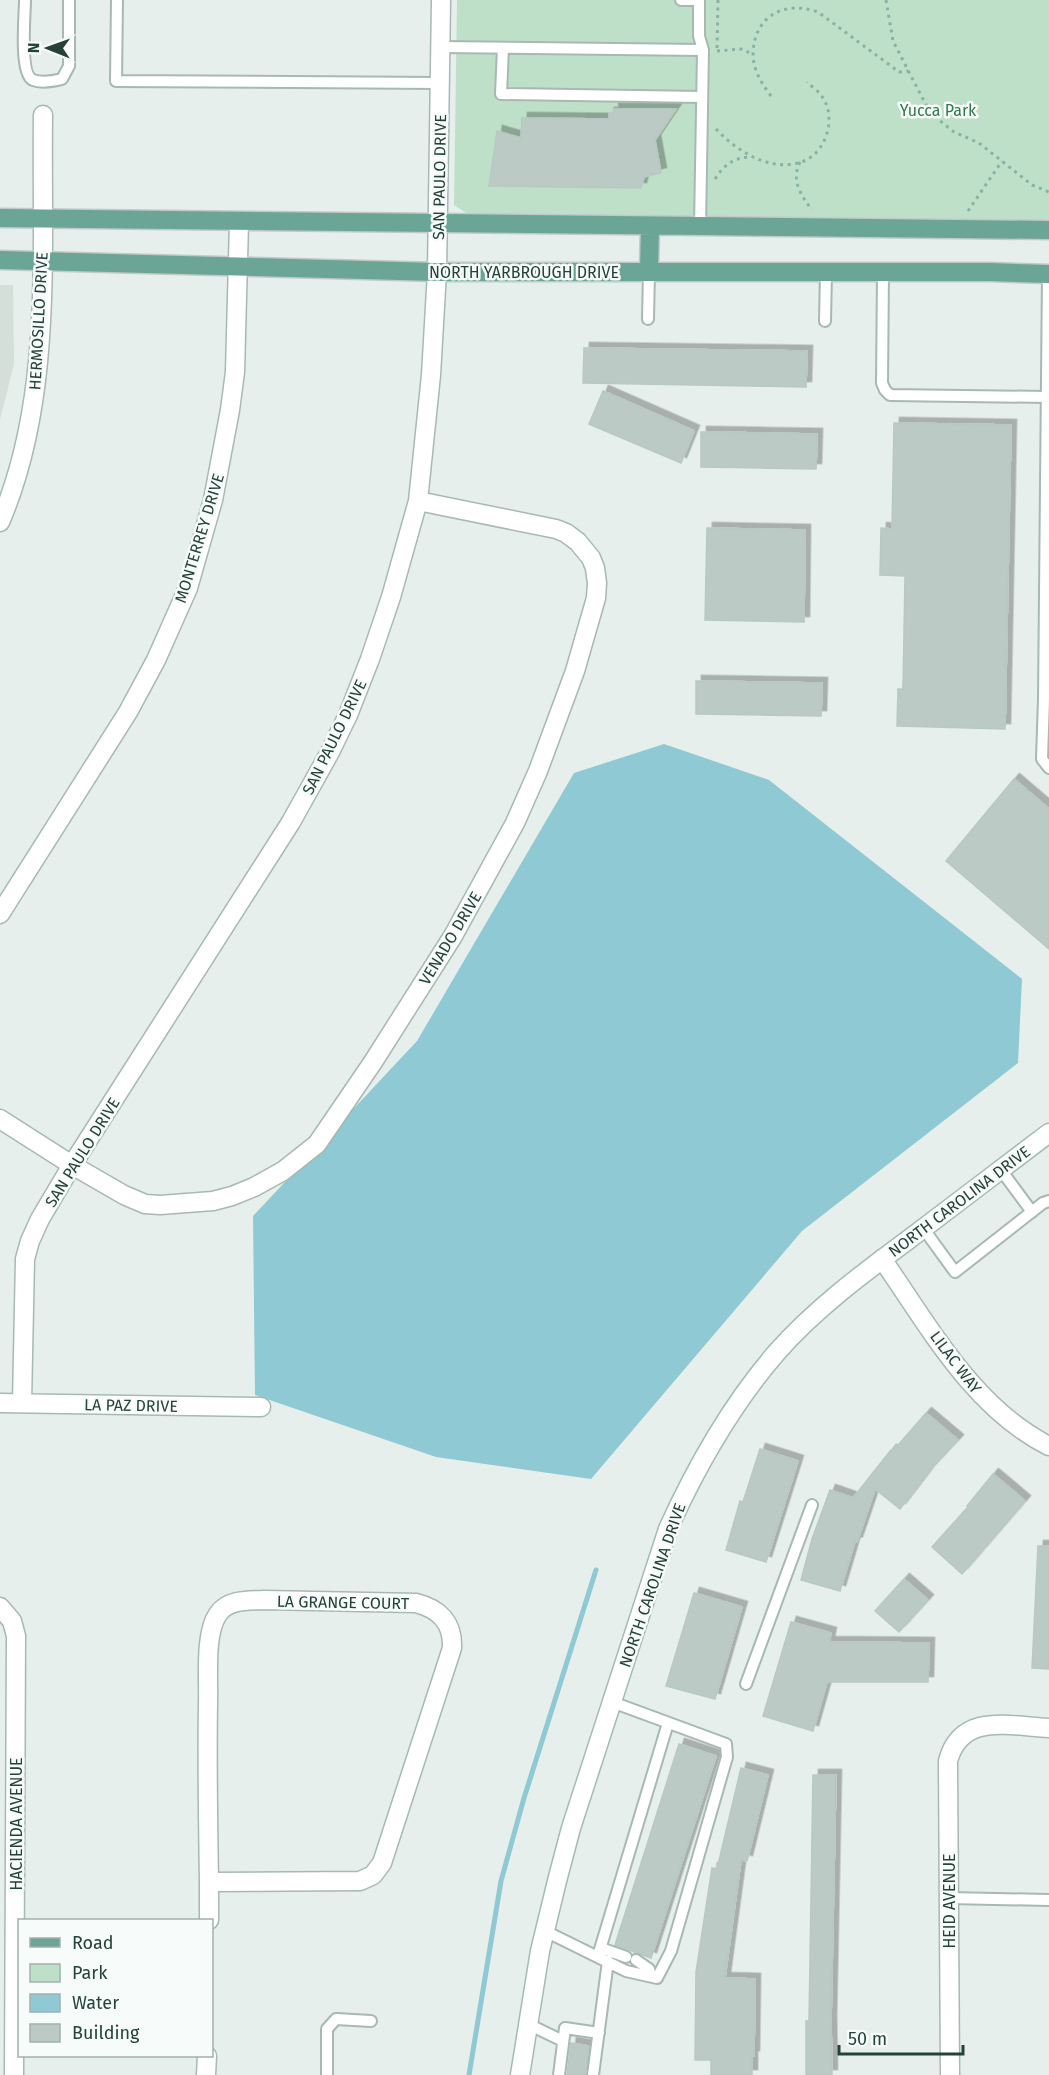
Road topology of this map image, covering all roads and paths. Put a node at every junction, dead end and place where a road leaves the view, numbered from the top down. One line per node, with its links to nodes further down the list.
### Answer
1 (25, 0): 2 (lane)
2 (69, 0)
3 (117, 0): 14 (lane)
4 (441, 0): 8 (street, SAN PAULO DRIVE)
5 (681, 0): 6 (lane)
6 (699, 0): 10 (lane)
7 (886, 0): 13 (path)
8 (440, 47): 9 (lane); 14 (street, SAN PAULO DRIVE)
9 (503, 48): 10 (lane); 17 (lane)
10 (703, 50): 17 (lane)
11 (717, 51): 12 (path)
12 (753, 54): 13 (path); 16 (path)
13 (908, 71): 21 (path)
14 (440, 82): 28 (street, SAN PAULO DRIVE)
15 (807, 82): 22 (path)
16 (771, 96)
17 (702, 98): 30 (lane)
18 (43, 116): 26 (street, HERMOSILLO DRIVE)
19 (716, 129): 20 (path)
20 (752, 157): 22 (path); 23 (path)
21 (1002, 161): 24 (path); 32 (path)
22 (801, 162): 31 (path)
23 (715, 178)
24 (1049, 192)
25 (0, 218): 26 (main road)
26 (42, 219): 27 (main road); 35 (street, HERMOSILLO DRIVE)
27 (239, 223): 28 (main road); 36 (street, MONTERREY DRIVE)
28 (438, 223): 29 (main road); 37 (street, SAN PAULO DRIVE)
29 (650, 226): 30 (main road); 38 (main road)
30 (700, 227): 31 (main road)
31 (825, 228): 32 (main road)
32 (955, 230): 33 (main road)
33 (1049, 230)
34 (0, 260): 35 (main road, NORTH YARBROUGH DRIVE)
35 (42, 261): 36 (main road, NORTH YARBROUGH DRIVE); 47 (street, HERMOSILLO DRIVE)
36 (239, 267): 37 (main road, NORTH YARBROUGH DRIVE); 49 (street, MONTERREY DRIVE)
37 (437, 272): 38 (main road, NORTH YARBROUGH DRIVE); 46 (street, SAN PAULO DRIVE)
38 (649, 272): 39 (main road, NORTH YARBROUGH DRIVE); 42 (lane)
39 (826, 272): 40 (main road, NORTH YARBROUGH DRIVE); 43 (lane)
40 (883, 272): 41 (main road, NORTH YARBROUGH DRIVE); 44 (lane)
41 (1049, 274): 44 (lane)
42 (648, 319)
43 (825, 321)
44 (1047, 397): 45 (lane)
45 (1048, 434): 48 (lane)
46 (418, 501): 52 (street, SAN PAULO DRIVE); 52 (street, VENADO DRIVE)
47 (0, 522)
48 (1049, 768)
49 (0, 914)
50 (0, 1119): 52 (street, VENADO DRIVE)
51 (1049, 1133): 53 (street, NORTH CAROLINA DRIVE)
52 (72, 1165): 59 (street, SAN PAULO DRIVE)
53 (1001, 1170): 55 (lane); 56 (street, NORTH CAROLINA DRIVE)
54 (1049, 1201): 55 (lane)
55 (1032, 1212): 56 (lane)
56 (923, 1228): 57 (street, NORTH CAROLINA DRIVE)
57 (882, 1259): 61 (street, LILAC WAY); 65 (street, NORTH CAROLINA DRIVE)
58 (0, 1403): 59 (street, LA PAZ DRIVE)
59 (22, 1403): 60 (street, LA PAZ DRIVE)
60 (261, 1407)
61 (1049, 1446)
62 (812, 1505): 64 (lane)
63 (3, 1610): 81 (street, HACIENDA AVENUE)
64 (746, 1684)
65 (612, 1702): 66 (lane); 72 (street, NORTH CAROLINA DRIVE)
66 (668, 1723): 73 (lane); 74 (lane)
67 (1049, 1728): 69 (street, HEID AVENUE)
68 (210, 1882): 68 (street, LA GRANGE COURT); 71 (street, LA GRANGE COURT)
69 (949, 1898): 70 (lane); 86 (street, HEID AVENUE)
70 (1049, 1900)
71 (209, 1919)
72 (545, 1931): 73 (lane); 76 (street, NORTH CAROLINA DRIVE)
73 (603, 1955): 74 (lane); 74 (lane); 77 (lane)
74 (651, 1976)
75 (371, 2021): 83 (lane)
76 (528, 2024): 78 (lane); 84 (street, NORTH CAROLINA DRIVE)
77 (599, 2033): 78 (lane); 80 (lane)
78 (563, 2041): 85 (lane)
79 (207, 2057): 82 (street)
80 (591, 2068)
81 (14, 2075)
82 (206, 2075)
83 (327, 2075)
84 (520, 2075)
85 (559, 2075)
86 (950, 2075)

